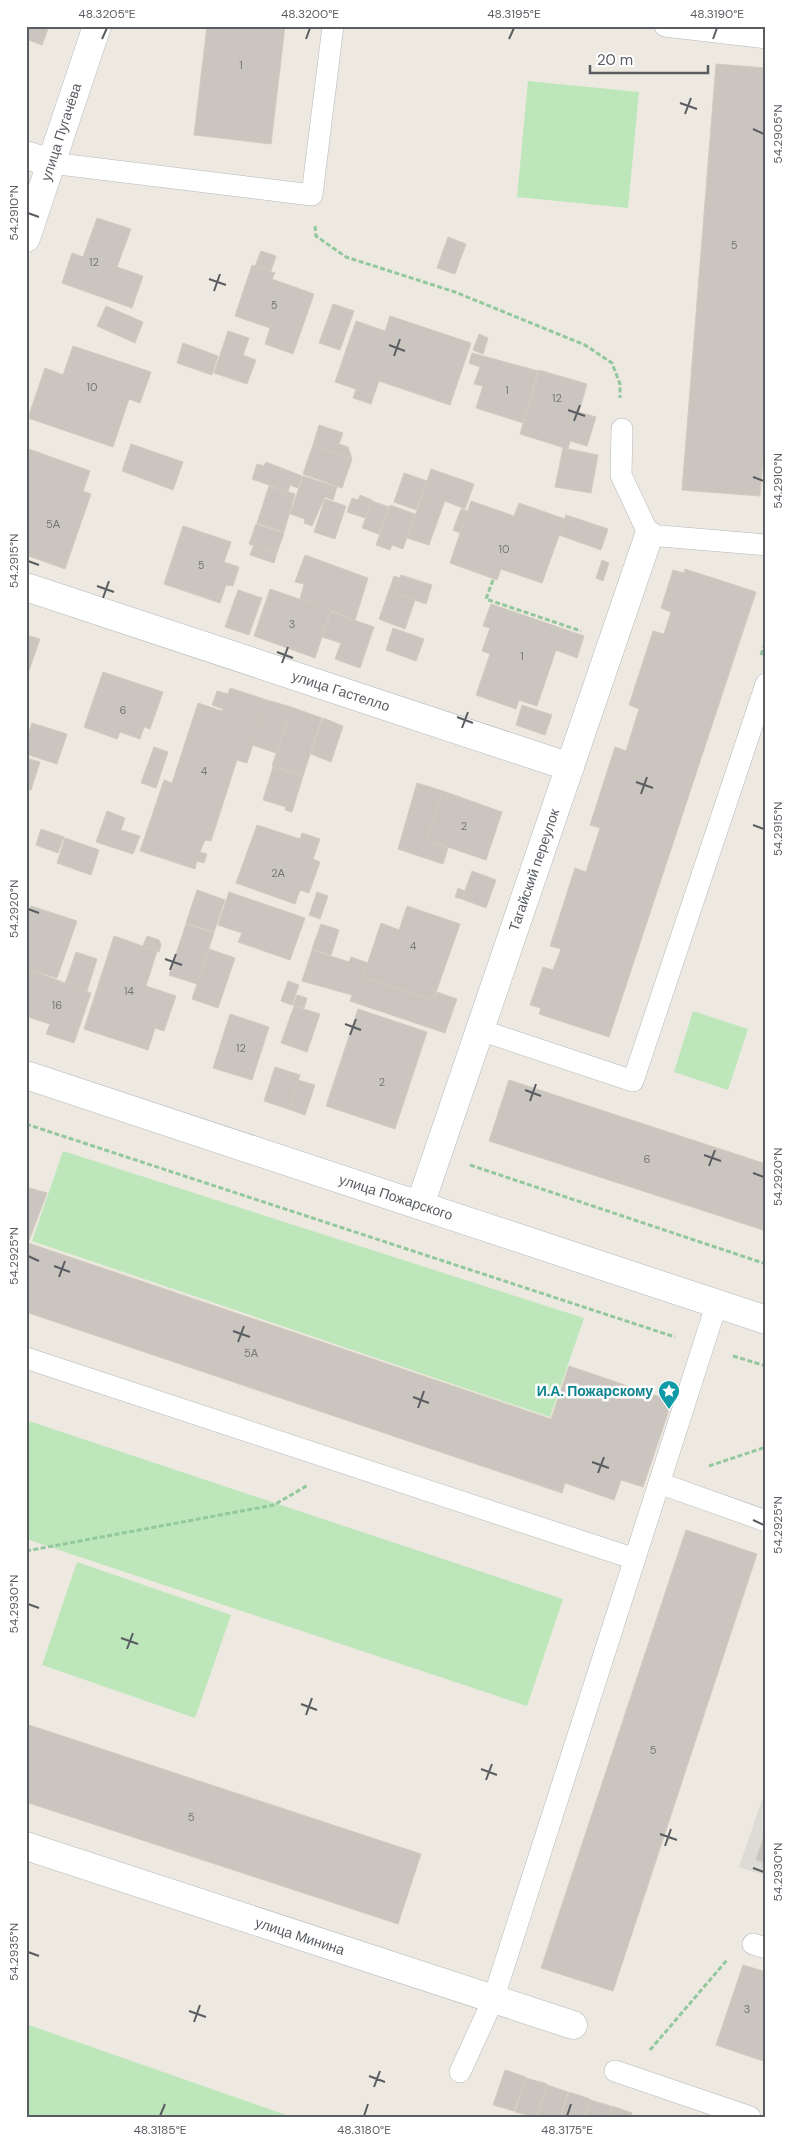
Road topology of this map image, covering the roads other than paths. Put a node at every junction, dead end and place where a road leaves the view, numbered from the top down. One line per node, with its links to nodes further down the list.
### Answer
1 (96, 26): 5 (street, улица Пугачёва)
2 (333, 26): 5 (lane)
3 (665, 26): 4 (lane)
4 (766, 38)
5 (39, 159): 6 (street, улица Пугачёва)
6 (26, 238)
7 (622, 429): 8 (lane)
8 (649, 535): 9 (lane); 12 (street, Тагайский переулок)
9 (766, 546)
10 (26, 587): 12 (street, улица Гастелло)
11 (766, 684): 13 (lane)
12 (570, 767): 13 (street, Тагайский переулок)
13 (480, 1030): 15 (street, Тагайский переулок)
14 (26, 1075): 15 (street, улица Пожарского)
15 (420, 1205): 16 (street, улица Пожарского)
16 (717, 1304): 17 (street, улица Пожарского); 19 (lane)
17 (766, 1320)
18 (26, 1358): 21 (lane)
19 (659, 1483): 20 (lane); 21 (lane)
20 (766, 1520)
21 (635, 1559): 23 (lane)
22 (26, 1846): 23 (street, улица Минина)
23 (493, 2000): 24 (street, улица Минина); 26 (lane)
24 (573, 2025)
25 (615, 2071): 27 (lane)
26 (460, 2072)
27 (750, 2117)

